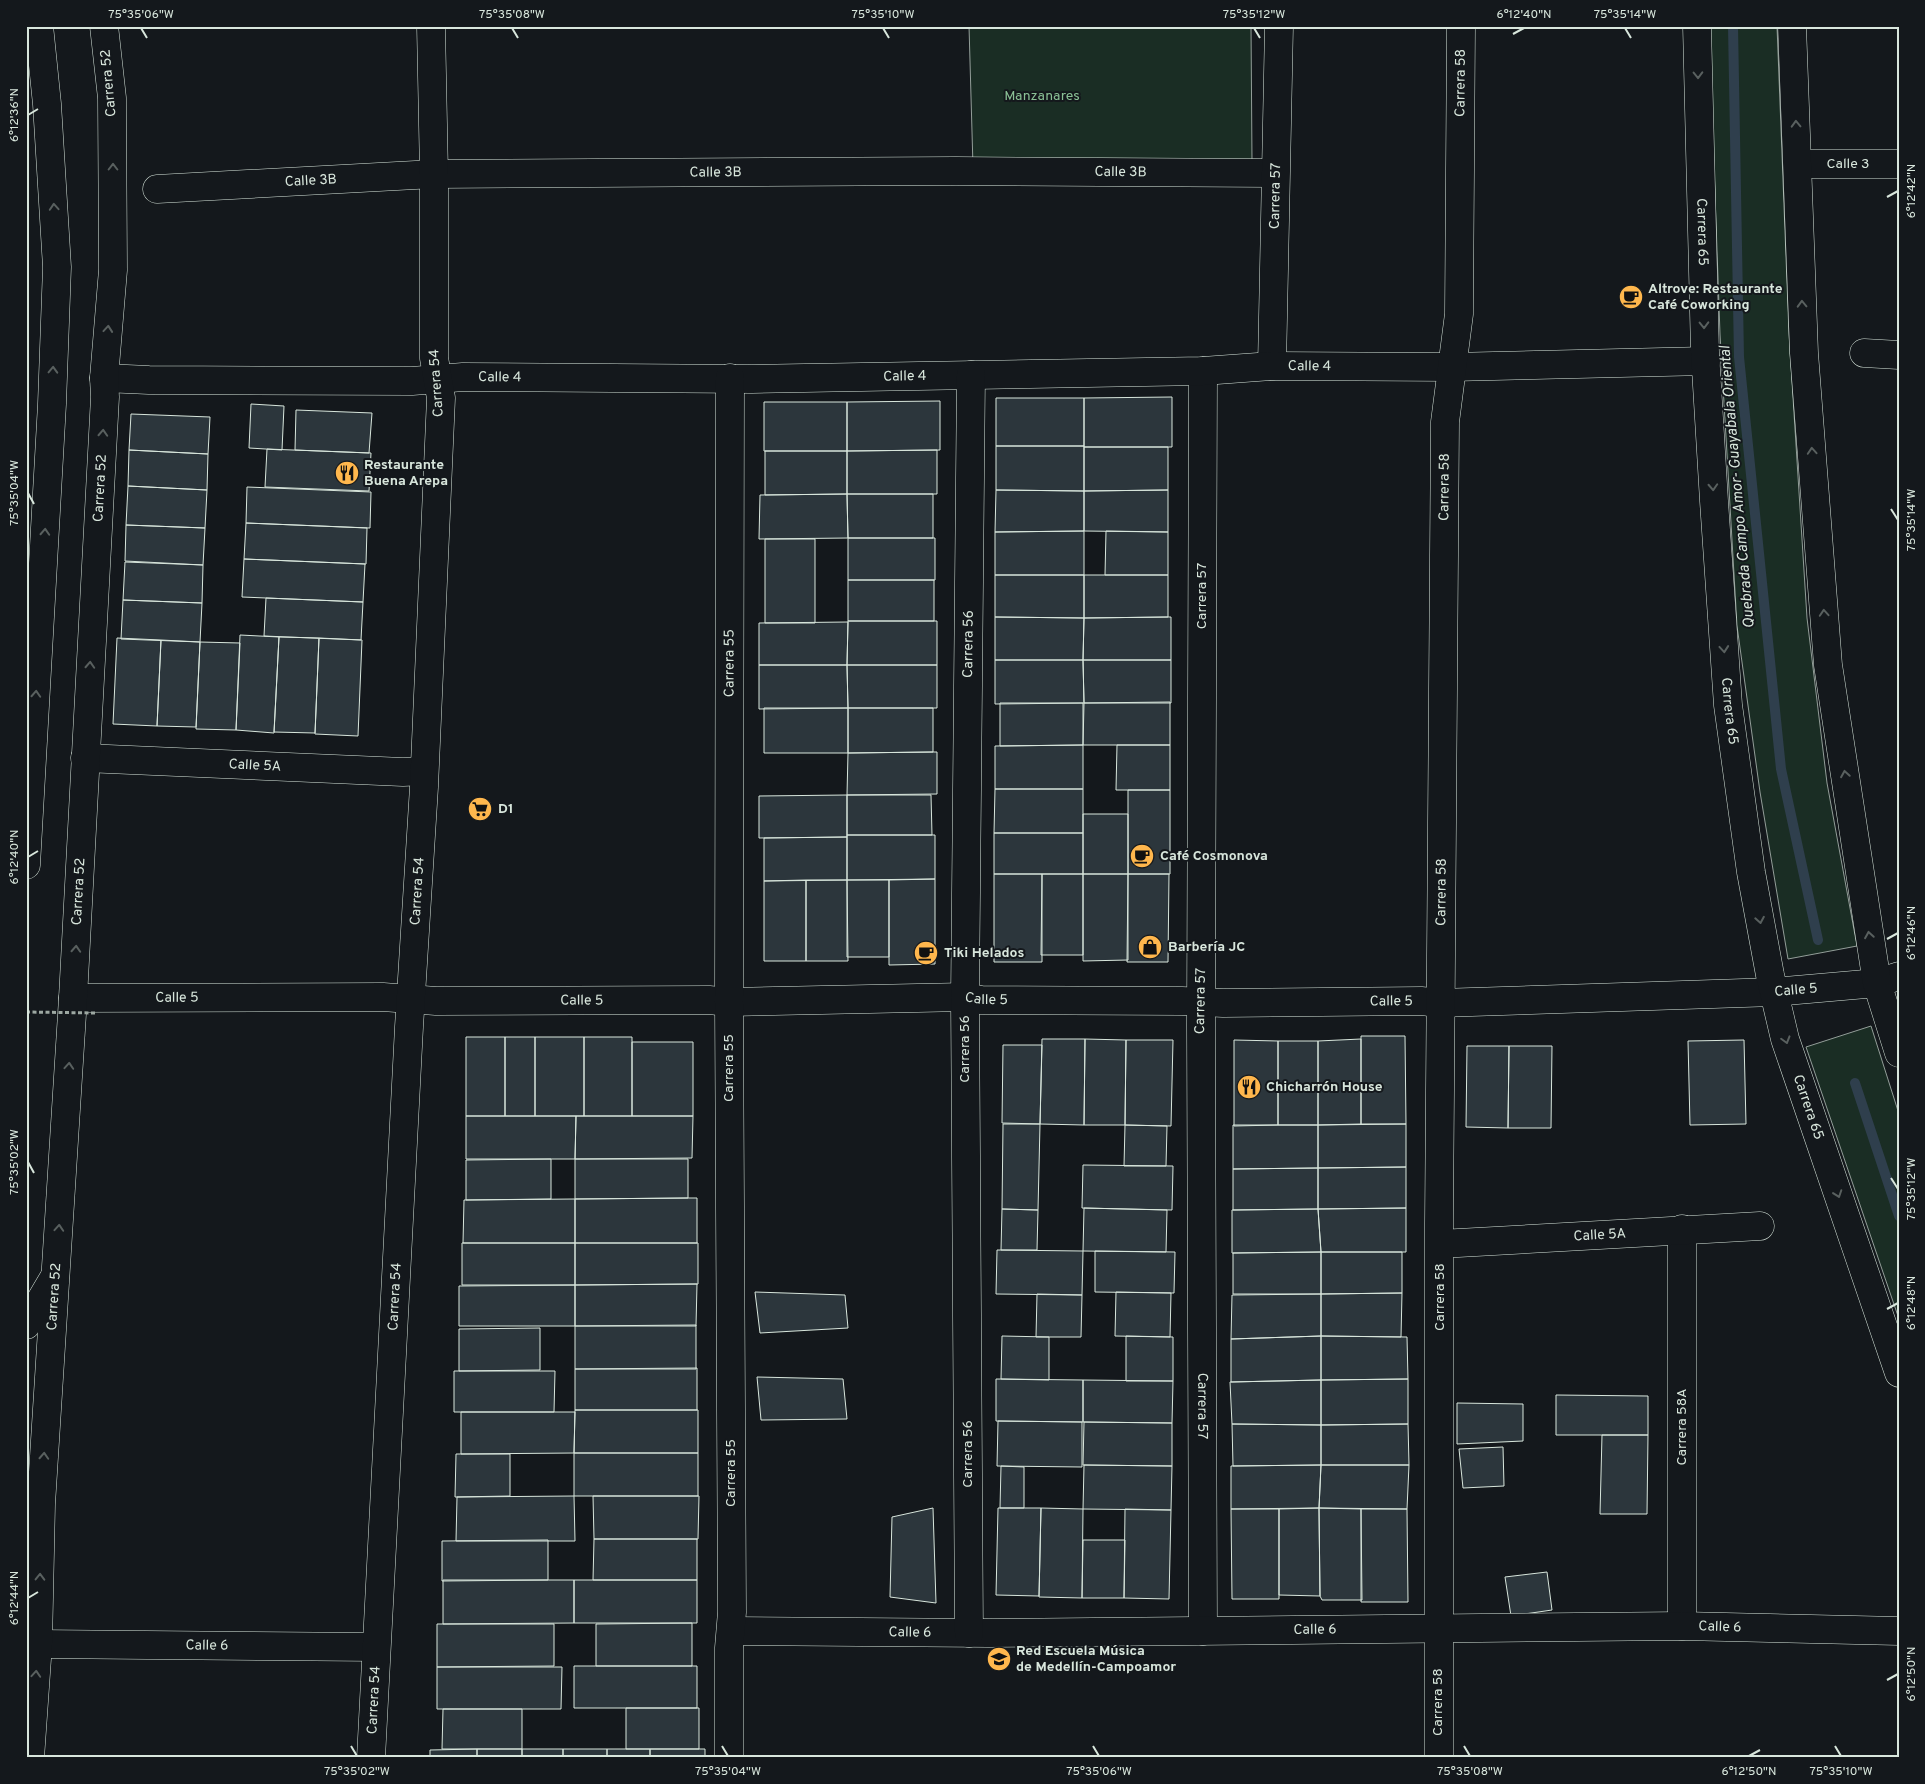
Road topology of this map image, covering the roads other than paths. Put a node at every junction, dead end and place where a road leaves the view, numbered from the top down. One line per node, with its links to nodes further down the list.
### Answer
1 (39, 26): 25 (street, one-way to 1)
2 (104, 26): 20 (street, Carrera 52, one-way to 2)
3 (431, 26): 11 (street, Carrera 54)
4 (1279, 26): 10 (street, Carrera 57)
5 (1461, 26): 17 (street, Carrera 58)
6 (1697, 26): 15 (street, Carrera 65, one-way to 15)
7 (1792, 26): 8 (street, one-way to 7)
8 (1798, 164): 9 (street, Calle 3); 26 (street, one-way to 8)
9 (1899, 164)
10 (1274, 173): 11 (street, Calle 3B); 16 (street, Carrera 57)
11 (434, 174): 12 (street, Calle 3B); 21 (street, Carrera 54)
12 (157, 189)
13 (1864, 353): 14 (street)
14 (1899, 354)
15 (1706, 361): 17 (street, Calle 4); 27 (street, Carrera 65, one-way to 27)
16 (1272, 366): 17 (street, Calle 4); 18 (street, Calle 4)
17 (1451, 367): 33 (street, Carrera 58)
18 (1203, 371): 19 (street, Calle 4); 32 (street, Carrera 57)
19 (971, 375): 22 (street, Calle 4); 28 (street, Carrera 56)
20 (104, 378): 21 (street, Calle 4); 23 (street, Carrera 52, one-way to 20)
21 (438, 378): 22 (street, Calle 4); 24 (street, Carrera 54)
22 (730, 378): 31 (street, Carrera 55)
23 (85, 758): 24 (street, Calle 5A); 29 (street, Carrera 52, one-way to 23)
24 (424, 771): 30 (street, Carrera 54)
25 (26, 865)
26 (1888, 979): 27 (street, Calle 5); 34 (street)
27 (1774, 992): 33 (street, Calle 5); 40 (street, Carrera 65, one-way to 40)
28 (965, 997): 31 (street, Calle 5); 32 (street, Calle 5); 46 (street, Carrera 56)
29 (73, 998): 30 (street, Calle 5); 38 (street, Carrera 52, one-way to 29)
30 (411, 999): 31 (street, Calle 5); 48 (street, Carrera 54)
31 (729, 1002): 43 (street, Carrera 55)
32 (1202, 1002): 33 (street, Calle 5); 44 (street, Carrera 57)
33 (1440, 1003): 37 (street, Carrera 58)
34 (1899, 1053)
35 (1760, 1226): 36 (street, Calle 5A)
36 (1682, 1229): 37 (street, Calle 5A); 41 (street, Carrera 58A)
37 (1440, 1244): 42 (street, Carrera 58)
38 (55, 1276): 39 (street); 47 (street, Carrera 52, one-way to 38)
39 (26, 1325)
40 (1899, 1373)
41 (1682, 1626): 42 (street, Calle 6); 45 (street, Calle 6)
42 (1438, 1629): 44 (street, Calle 6); 52 (street, Carrera 58)
43 (731, 1631): 46 (street, Calle 6); 51 (street, Carrera 55)
44 (1203, 1631): 46 (street, Calle 6)
45 (1899, 1631)
46 (969, 1633)
47 (38, 1644): 48 (street, Calle 6); 49 (street, Carrera 52, one-way to 47)
48 (376, 1647): 50 (street, Carrera 54)
49 (30, 1758)
50 (371, 1758)
51 (729, 1758)
52 (1438, 1758)

